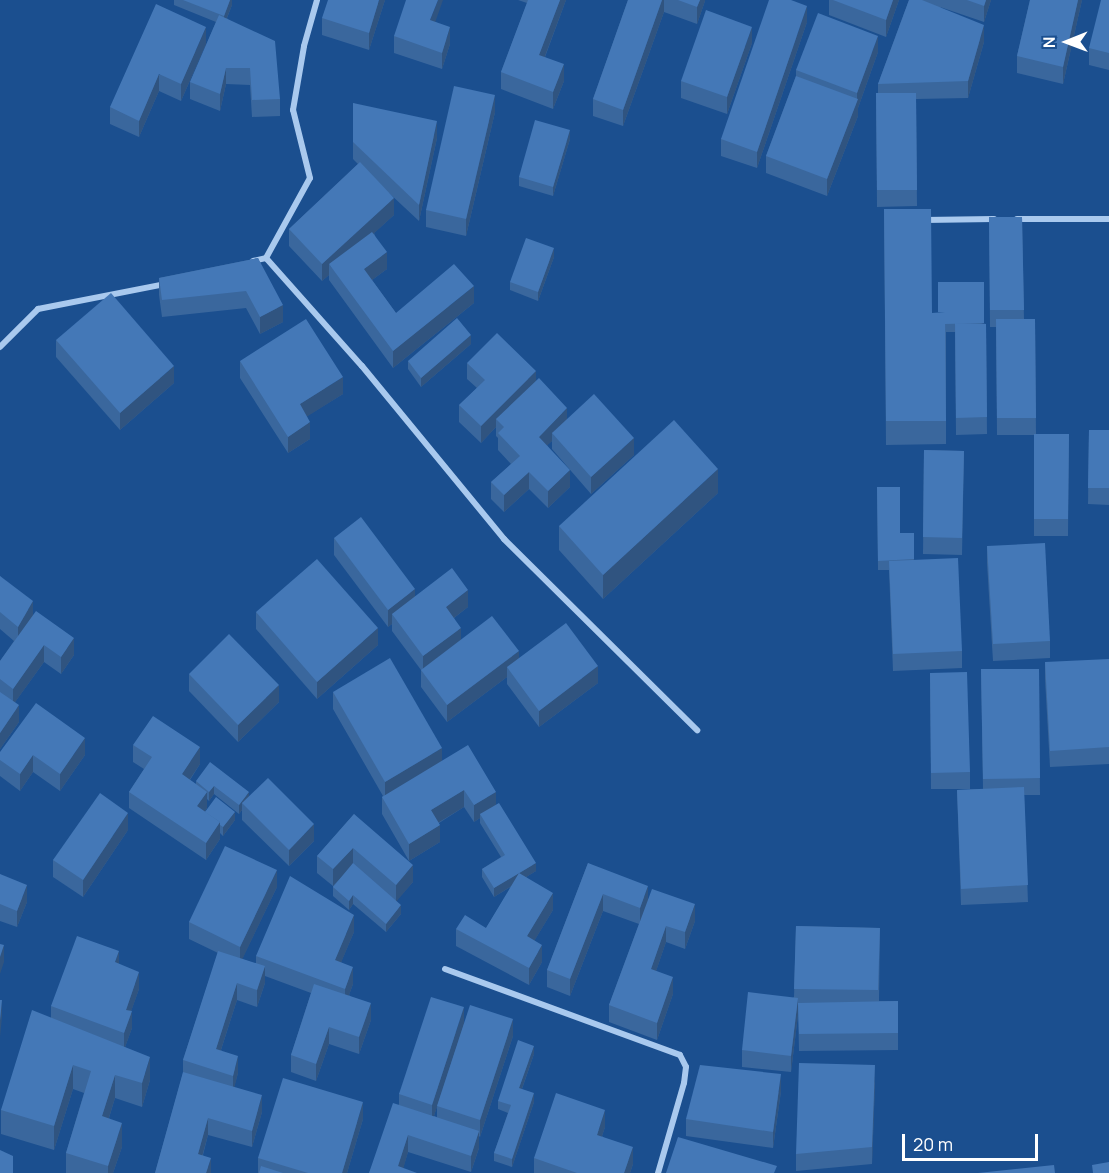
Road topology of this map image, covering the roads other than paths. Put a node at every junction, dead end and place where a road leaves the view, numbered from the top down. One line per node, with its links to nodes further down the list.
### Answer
1 (317, 0): 6 (street)
2 (1002, 219): 5 (street)
3 (1014, 219): 4 (street)
4 (1109, 219)
5 (918, 220)
6 (266, 258): 7 (street); 10 (street)
7 (243, 264)
8 (173, 282): 9 (street)
9 (0, 347)
10 (697, 730)
11 (445, 969): 12 (street)
12 (658, 1173)

